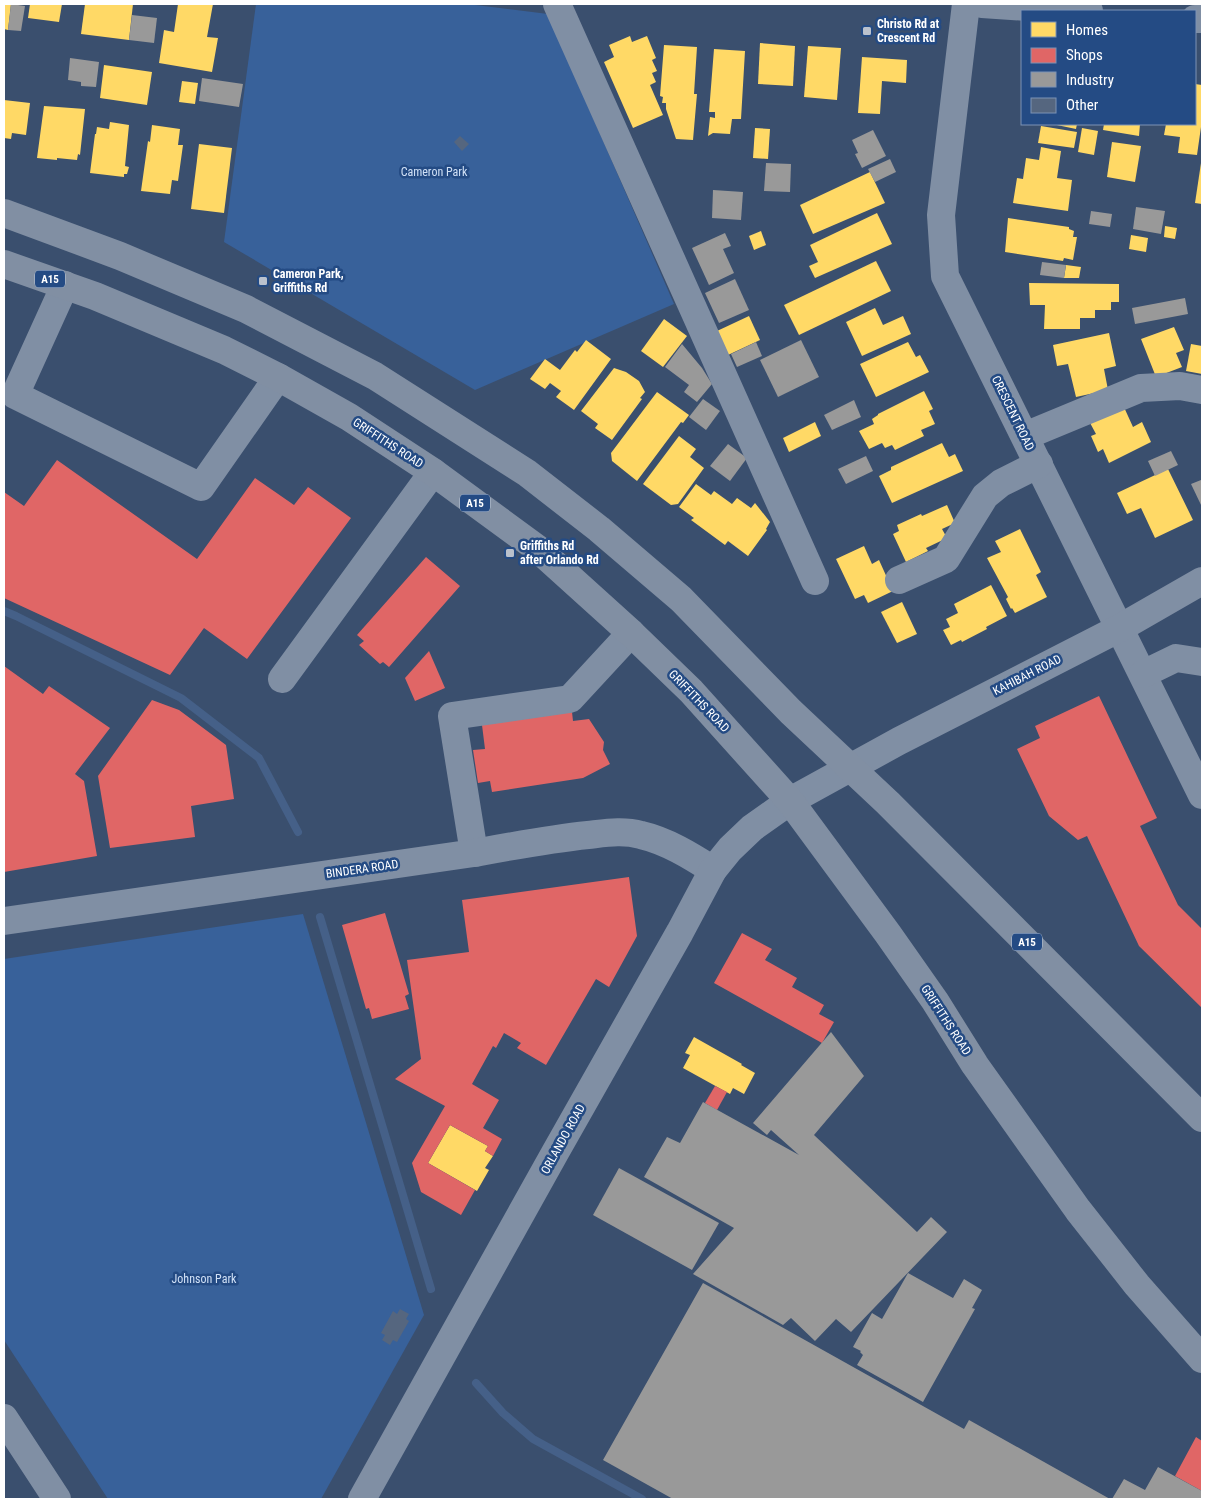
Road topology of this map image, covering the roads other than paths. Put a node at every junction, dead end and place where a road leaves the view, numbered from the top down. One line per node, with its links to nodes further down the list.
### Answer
1 (557, 4): 14 (street)
2 (966, 4): 10 (street, CRESCENT ROAD)
3 (982, 4): 4 (street)
4 (1074, 10)
5 (4, 213): 21 (highway, A15)
6 (4, 264): 7 (highway, GRIFFITHS ROAD / A15)
7 (65, 285): 8 (highway, GRIFFITHS ROAD / A15); 8 (street)
8 (278, 377): 12 (highway, GRIFFITHS ROAD / A15)
9 (1202, 390): 10 (street)
10 (1025, 436): 11 (street, CRESCENT ROAD)
11 (1039, 464): 13 (street); 16 (street, CRESCENT ROAD)
12 (433, 472): 17 (highway, GRIFFITHS ROAD / A15); 20 (street)
13 (899, 580)
14 (815, 581)
15 (1202, 581): 16 (street, KAHIBAH ROAD)
16 (1120, 628): 19 (street, CRESCENT ROAD); 21 (street, KAHIBAH ROAD)
17 (631, 633): 23 (highway, GRIFFITHS ROAD / A15); 24 (street)
18 (1202, 662): 19 (street)
19 (1144, 674): 22 (street, CRESCENT ROAD)
20 (282, 679)
21 (851, 767): 23 (street, KAHIBAH ROAD); 27 (highway, A15)
22 (1202, 795)
23 (790, 801): 25 (street, ORLANDO ROAD); 28 (highway, GRIFFITHS ROAD / A15)
24 (474, 853): 25 (street, BINDERA ROAD); 26 (street, BINDERA ROAD)
25 (713, 870): 31 (street, ORLANDO ROAD)
26 (4, 921)
27 (1202, 1118)
28 (1202, 1359)
29 (4, 1418): 30 (street)
30 (57, 1499)
31 (362, 1499)

